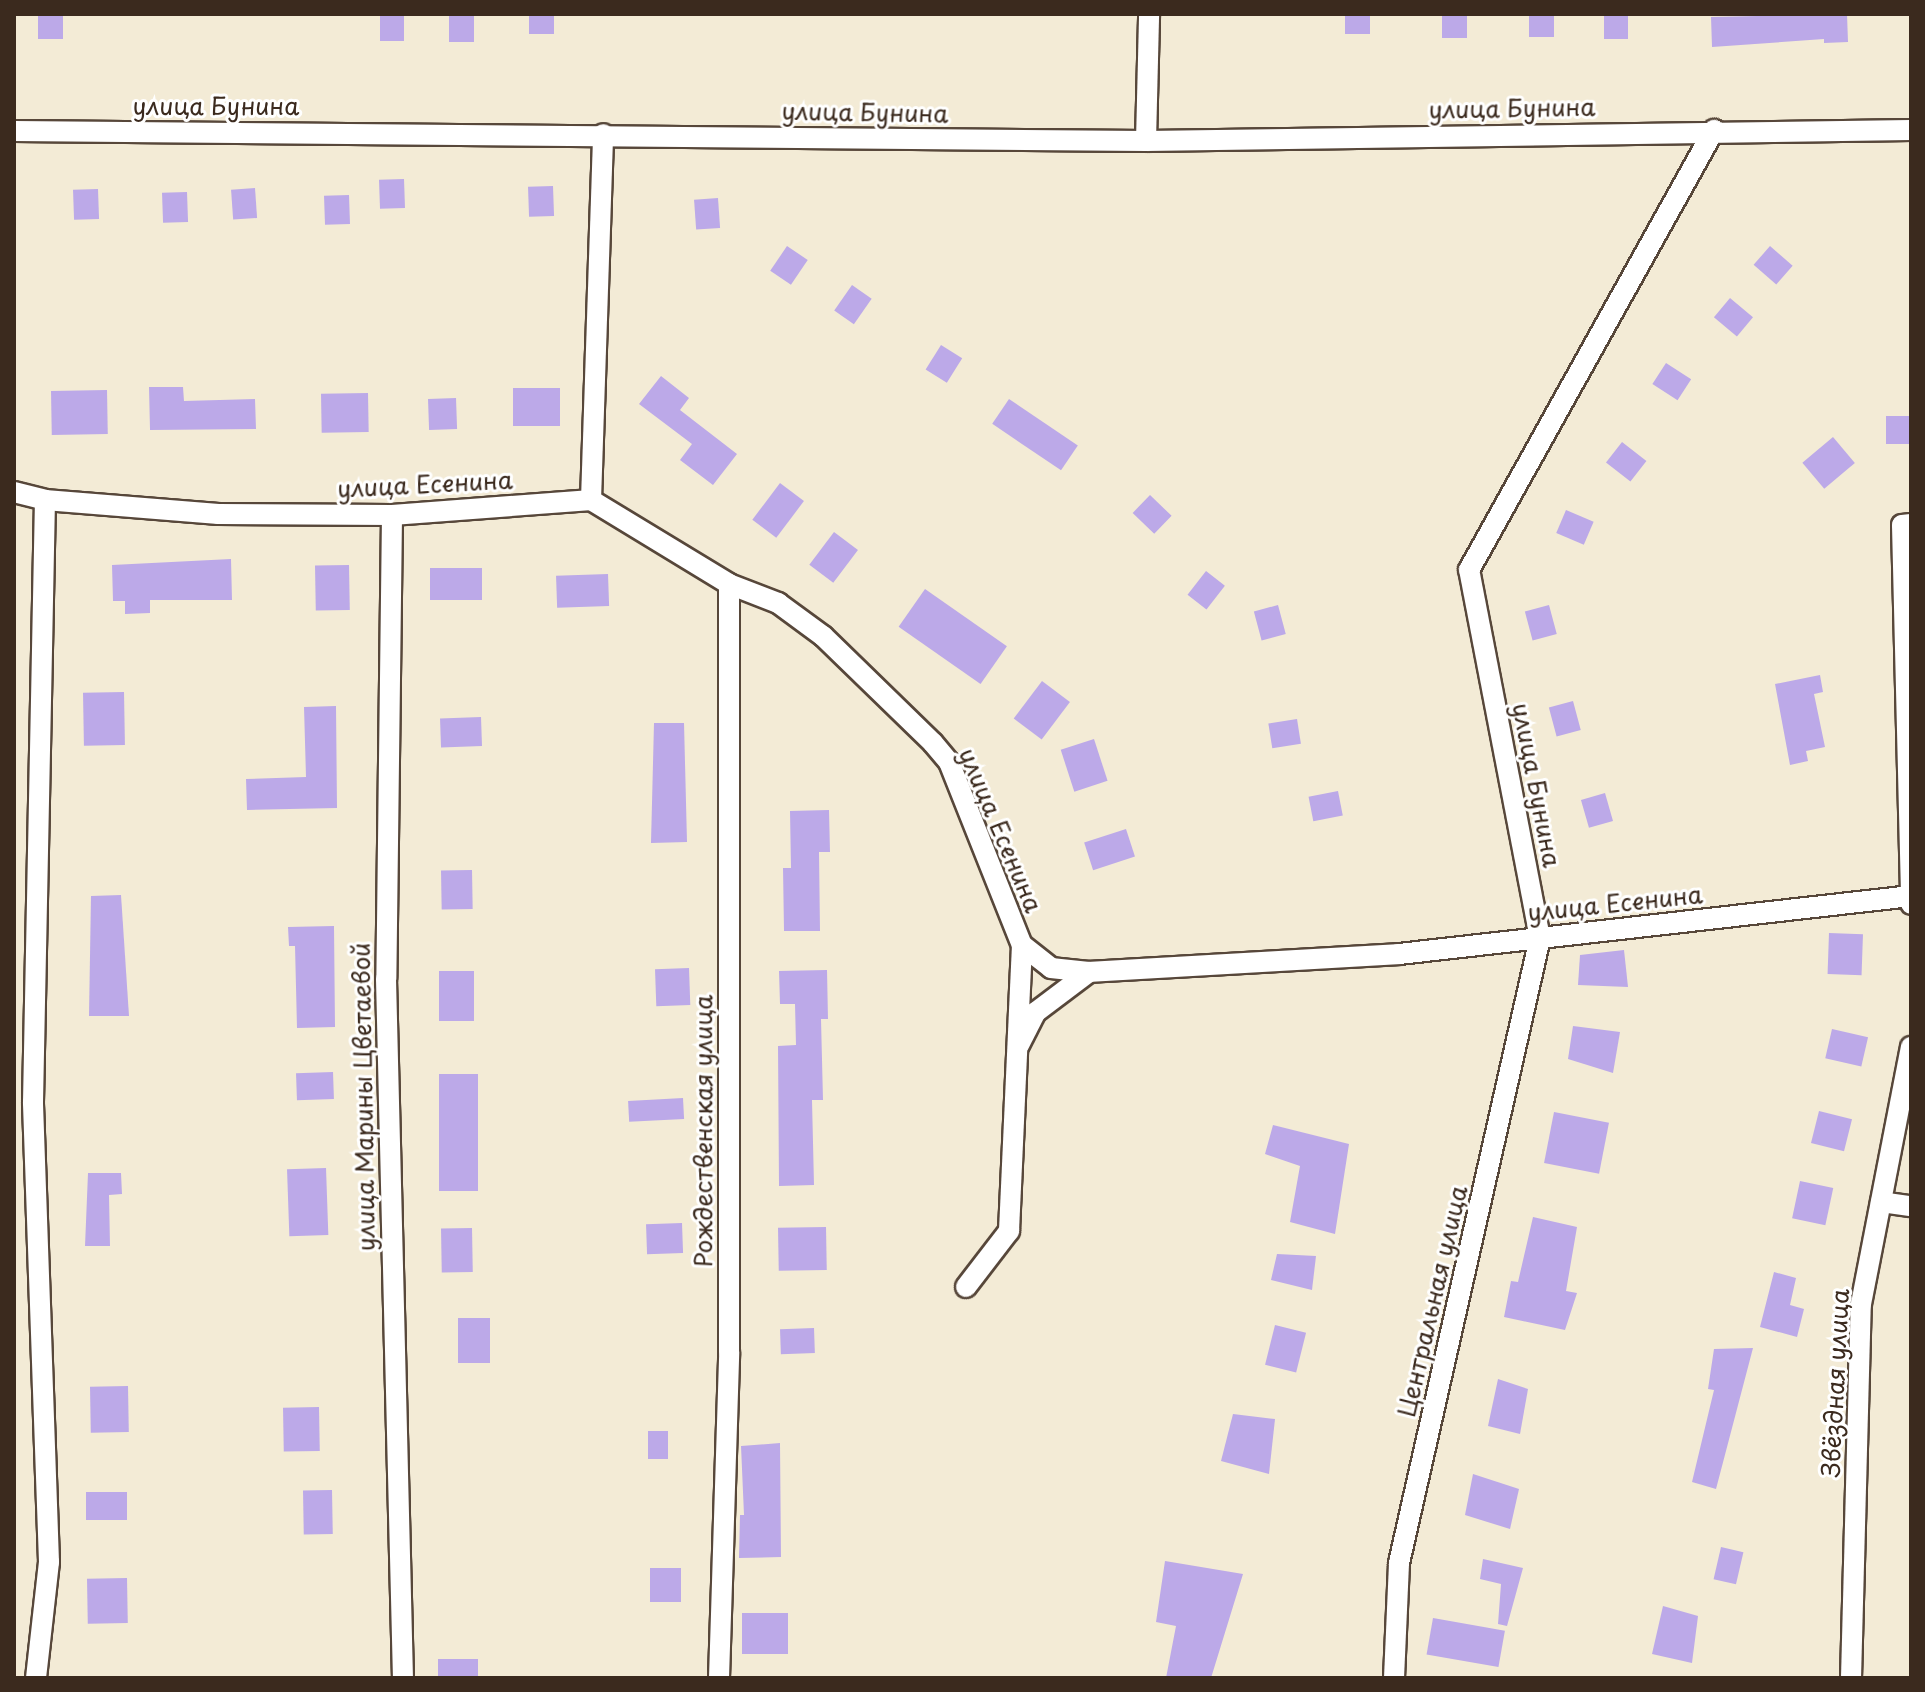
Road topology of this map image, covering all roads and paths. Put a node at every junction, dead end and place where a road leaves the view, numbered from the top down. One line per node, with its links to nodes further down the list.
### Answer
1 (1149, 14): 6 (street)
2 (1714, 130): 3 (street, улица Бунина); 6 (street, улица Бунина); 15 (street, улица Бунина)
3 (1911, 130)
4 (14, 131): 5 (street, улица Бунина)
5 (603, 134): 6 (street, улица Бунина); 9 (street)
6 (1146, 141)
7 (14, 492): 8 (street, улица Есенина)
8 (45, 500): 10 (street, улица Есенина); 23 (street)
9 (591, 500): 10 (street, улица Есенина); 12 (street, улица Есенина)
10 (392, 515): 24 (street, улица Марины Цветаевой)
11 (1911, 524): 13 (street)
12 (729, 584): 16 (street, улица Есенина); 25 (street, Рождественская улица)
13 (1910, 896): 14 (street); 15 (street, улица Есенина)
14 (1911, 904)
15 (1540, 938): 17 (street, улица Есенина); 26 (street, Центральная улица)
16 (1022, 945): 17 (street, улица Есенина); 19 (street)
17 (1089, 972): 19 (street)
18 (1911, 1047): 20 (street, Звёздная улица)
19 (1016, 1052): 22 (street)
20 (1881, 1202): 21 (street); 27 (street, Звёздная улица)
21 (1911, 1206)
22 (966, 1287)
23 (36, 1678)
24 (403, 1678)
25 (719, 1678)
26 (1394, 1678)
27 (1851, 1678)

